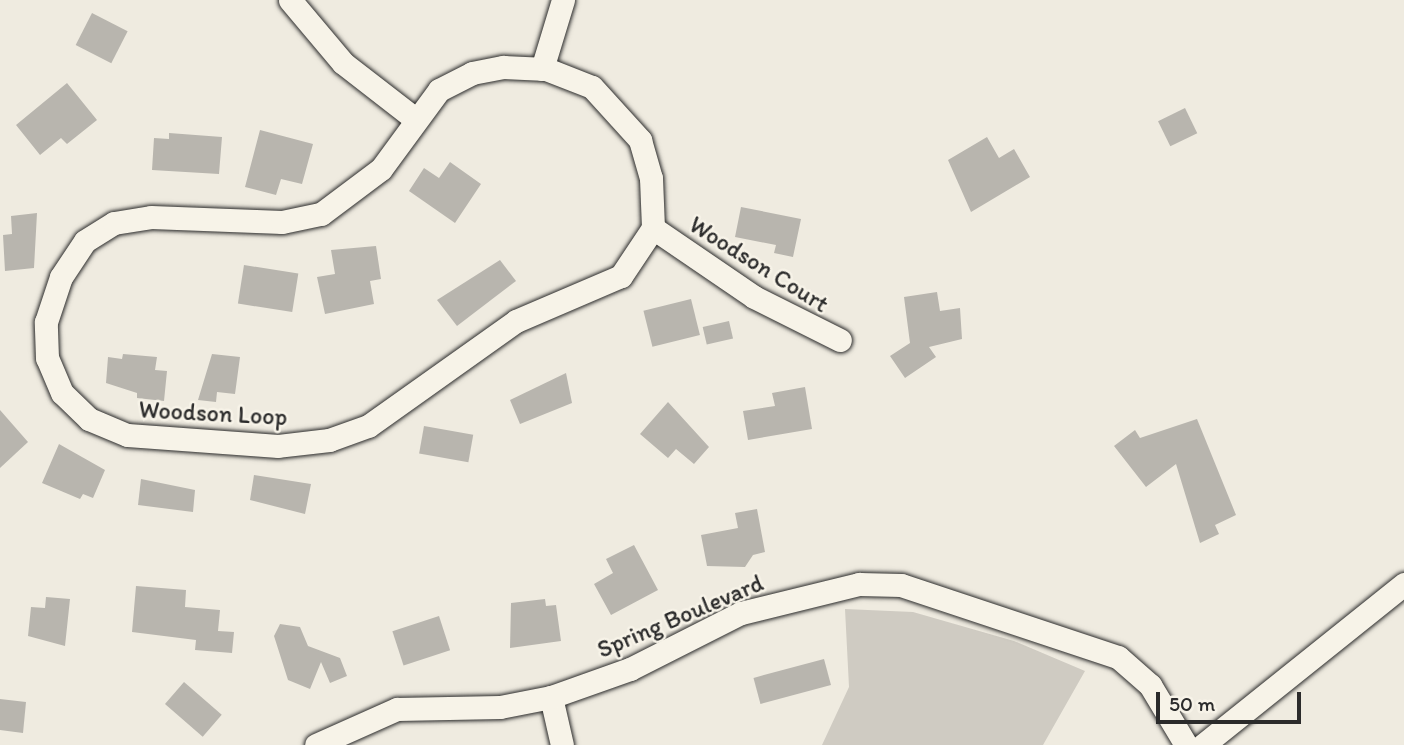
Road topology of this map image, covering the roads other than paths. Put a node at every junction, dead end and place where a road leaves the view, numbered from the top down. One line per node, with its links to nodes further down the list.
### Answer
1 (290, 0): 4 (street)
2 (563, 0): 3 (street)
3 (542, 69): 4 (street, Woodson Loop); 5 (street, Woodson Loop)
4 (414, 118): 5 (street, Woodson Loop)
5 (653, 228): 6 (street, Woodson Court)
6 (840, 340)
7 (1404, 584): 12 (street)
8 (551, 697): 9 (street, Spring Boulevard); 10 (street); 11 (street, Spring Boulevard)
9 (316, 745)
10 (562, 745)
11 (1186, 745)
12 (1203, 745)

